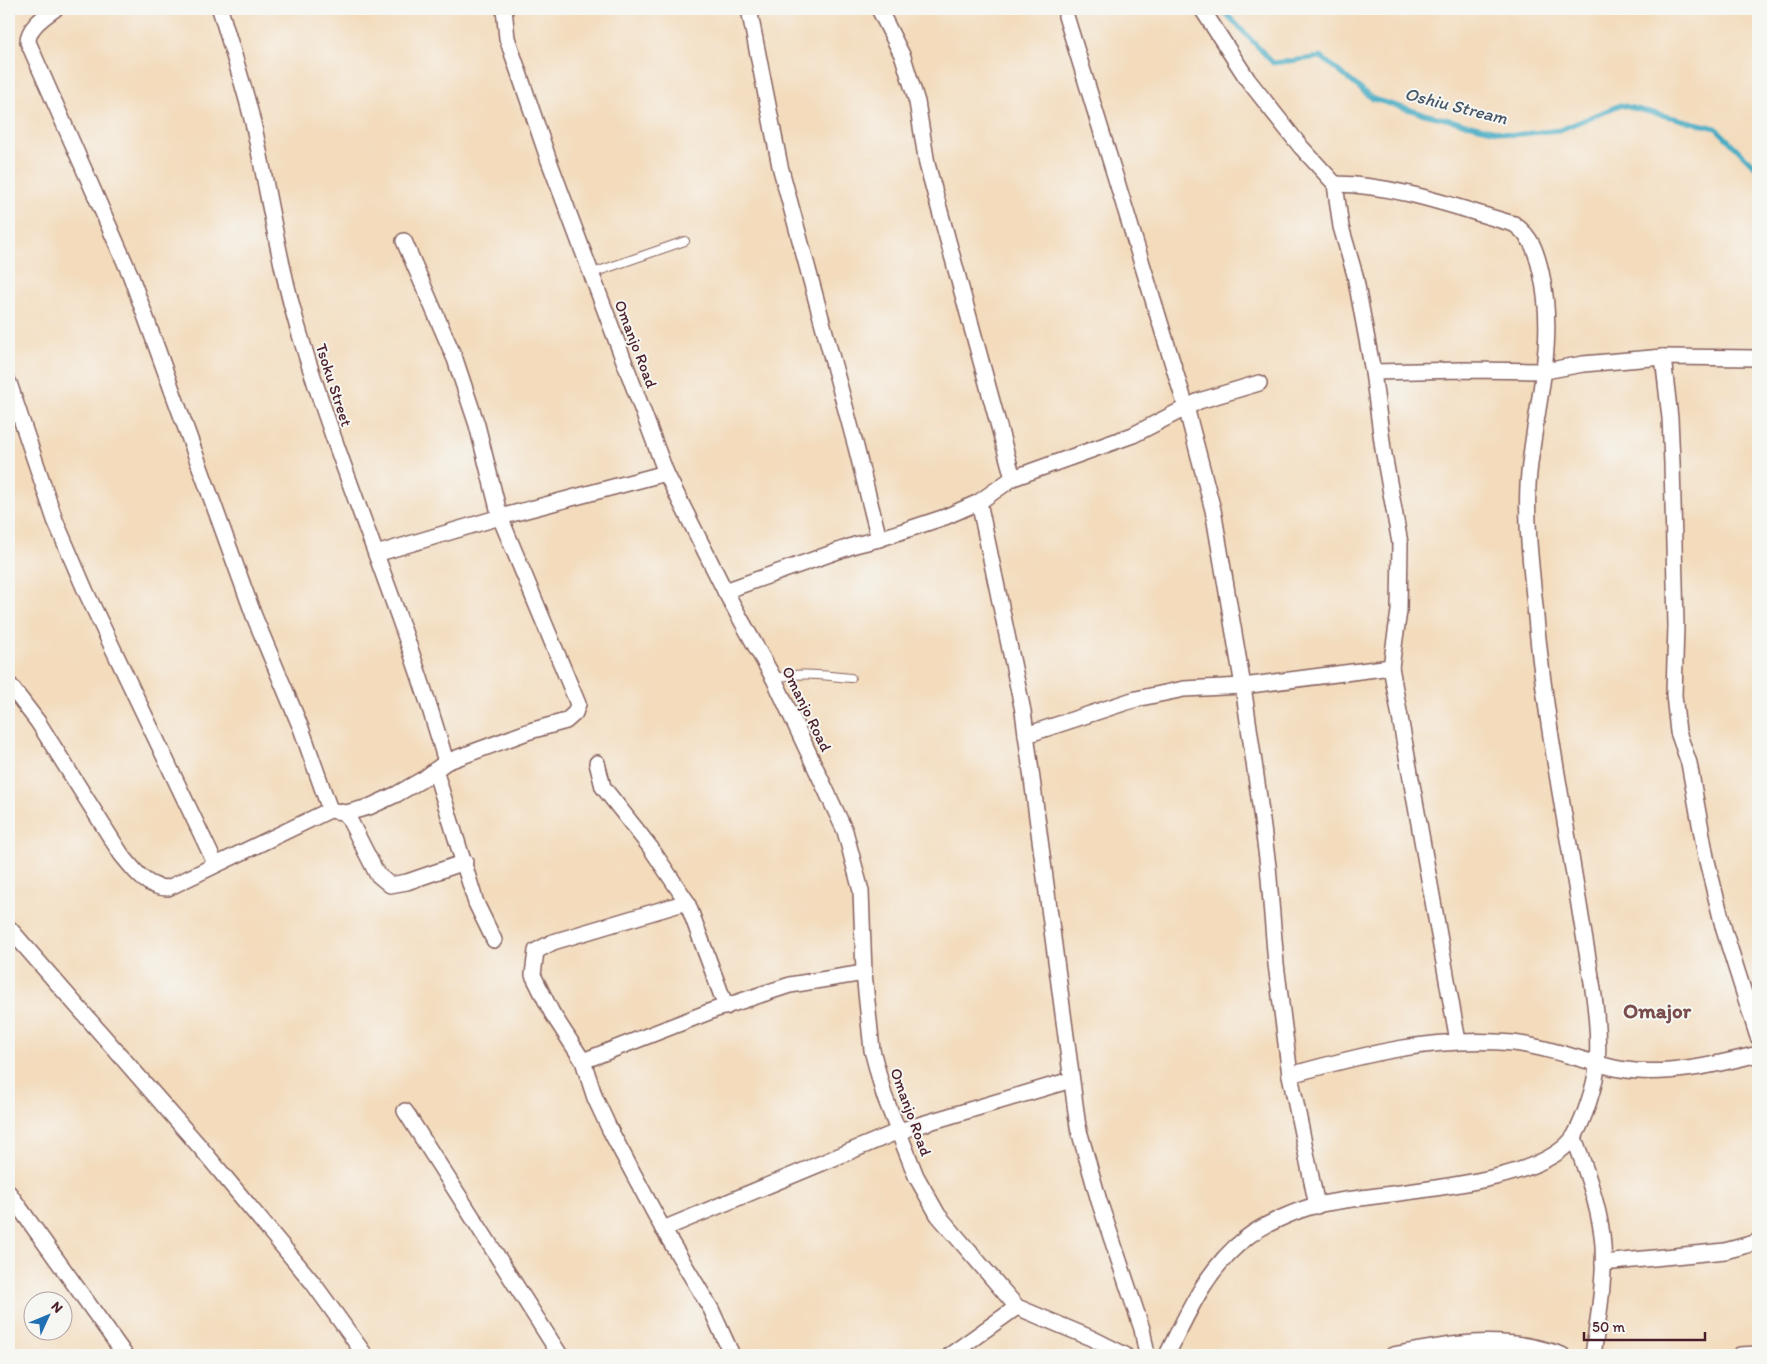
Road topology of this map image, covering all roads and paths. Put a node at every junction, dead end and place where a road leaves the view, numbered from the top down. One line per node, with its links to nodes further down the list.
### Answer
1 (55, 9): 34 (street)
2 (220, 9): 24 (street, Tsoku Street)
3 (504, 9): 11 (street, Omanjo Road)
4 (749, 9): 23 (street)
5 (879, 9): 20 (street)
6 (1202, 9): 8 (street)
7 (1066, 16): 18 (street)
8 (1335, 184): 14 (street); 15 (street)
9 (404, 241): 22 (street)
10 (685, 241): 11 (lane)
11 (590, 274): 19 (street, Omanjo Road)
12 (1663, 357): 13 (street); 14 (street); 43 (street)
13 (1758, 358)
14 (1546, 371): 15 (street); 47 (street)
15 (1373, 372): 26 (street)
16 (9, 383): 37 (street)
17 (1259, 383): 18 (street)
18 (1186, 406): 20 (street); 30 (street)
19 (666, 473): 22 (street); 25 (street, Omanjo Road)
20 (1013, 478): 21 (street)
21 (979, 502): 23 (street); 31 (street)
22 (500, 517): 24 (street); 33 (street)
23 (879, 539): 25 (street)
24 (376, 554): 33 (street, Tsoku Street)
25 (725, 591): 28 (street, Omanjo Road)
26 (1391, 667): 30 (street); 44 (street)
27 (850, 678): 28 (lane)
28 (774, 679): 41 (street, Omanjo Road)
29 (9, 684): 37 (street)
30 (1243, 686): 31 (street); 48 (street)
31 (1026, 735): 49 (street)
32 (597, 763): 38 (street)
33 (440, 766): 35 (street); 36 (street, Tsoku Street)
34 (330, 810): 35 (street); 37 (street)
35 (346, 813): 36 (street)
36 (465, 862): 40 (street, Tsoku Street)
37 (215, 863)
38 (687, 902): 42 (street); 46 (street)
39 (9, 928): 61 (street)
40 (494, 940)
41 (864, 973): 42 (street); 51 (street, Omanjo Road)
42 (726, 1007): 46 (street)
43 (1758, 1037)
44 (1458, 1041): 47 (street); 48 (street)
45 (1758, 1054): 47 (street)
46 (583, 1060): 55 (street)
47 (1597, 1063): 52 (street)
48 (1290, 1075): 54 (street)
49 (1071, 1080): 51 (street); 66 (street)
50 (404, 1111): 62 (street)
51 (899, 1131): 55 (street); 58 (street, Omanjo Road)
52 (1574, 1138): 54 (street); 57 (street)
53 (9, 1193): 60 (street)
54 (1316, 1206): 67 (street)
55 (663, 1229): 63 (street)
56 (1758, 1242): 57 (street)
57 (1603, 1263): 70 (street)
58 (1017, 1307): 64 (street); 65 (street, Omanjo Road)
59 (1758, 1354): 71 (street)
60 (125, 1355)
61 (365, 1355)
62 (560, 1355)
63 (732, 1355)
64 (950, 1355)
65 (1126, 1355)
66 (1147, 1355)
67 (1167, 1355)
68 (1393, 1355): 69 (street)
69 (1562, 1355)
70 (1593, 1355)
71 (1740, 1355)

